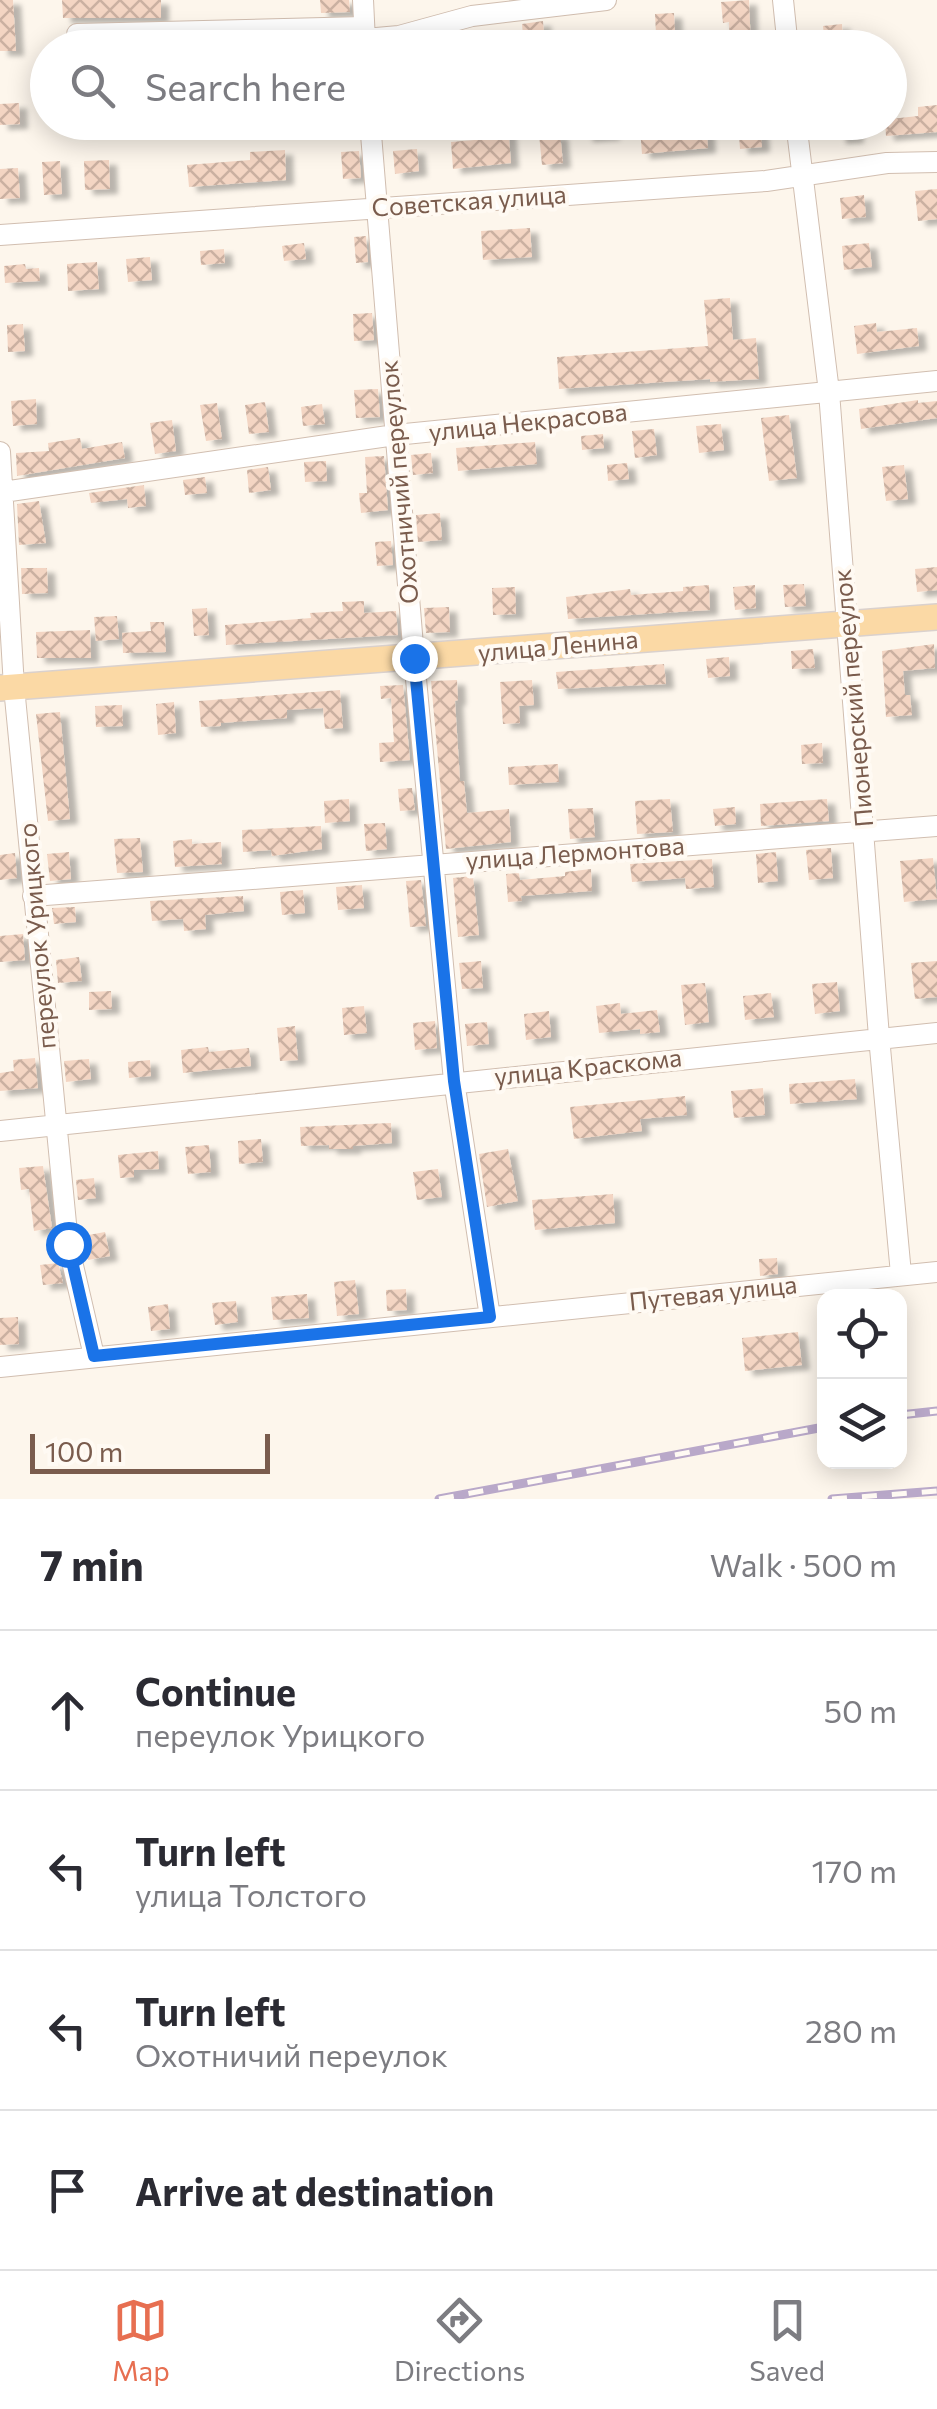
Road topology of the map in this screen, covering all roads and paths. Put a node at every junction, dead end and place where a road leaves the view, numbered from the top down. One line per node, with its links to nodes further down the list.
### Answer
1 (362, 0): 4 (street)
2 (606, 0): 5 (street)
3 (782, 0): 6 (street)
4 (364, 30)
5 (422, 30)
6 (786, 30)
7 (371, 140): 11 (street, Охотничий переулок)
8 (798, 140): 10 (street, Пионерский переулок)
9 (937, 162): 10 (street, Советская улица)
10 (802, 174): 11 (street, Советская улица); 14 (street, Пионерский переулок)
11 (376, 207): 12 (street, Советская улица); 15 (street, Охотничий переулок)
12 (0, 235)
13 (937, 381): 14 (street, улица Некрасова)
14 (828, 392): 15 (street, улица Некрасова); 19 (street, Пионерский переулок)
15 (395, 435): 17 (street, улица Некрасова); 20 (street, Охотничий переулок)
16 (0, 452): 17 (street, переулок Урицкого)
17 (2, 492): 21 (street, переулок Урицкого)
18 (937, 617): 19 (main road, улица Ленина)
19 (846, 624): 20 (main road, улица Ленина); 23 (street, Пионерский переулок)
20 (414, 658): 21 (main road, улица Ленина); 24 (street, Охотничий переулок)
21 (7, 687): 25 (street, переулок Урицкого)
22 (937, 826): 23 (street, улица Лермонтова)
23 (864, 831): 24 (street, улица Лермонтова); 27 (street, Пионерский переулок)
24 (434, 863): 25 (street, улица Лермонтова); 28 (street, Охотничий переулок)
25 (33, 896): 29 (street, переулок Урицкого)
26 (937, 1032): 27 (street, улица Краскома)
27 (879, 1038): 28 (street, улица Краскома); 32 (street, Пионерский переулок)
28 (454, 1081): 29 (street, улица Краскома); 33 (street, Охотничий переулок)
29 (56, 1126): 30 (street, улица Краскома); 34 (street, переулок Урицкого)
30 (0, 1131)
31 (937, 1272): 32 (street, Путевая улица)
32 (901, 1274): 33 (street, Путевая улица)
33 (490, 1317): 34 (street, Путевая улица)
34 (94, 1356): 35 (street, Путевая улица)
35 (0, 1367)

